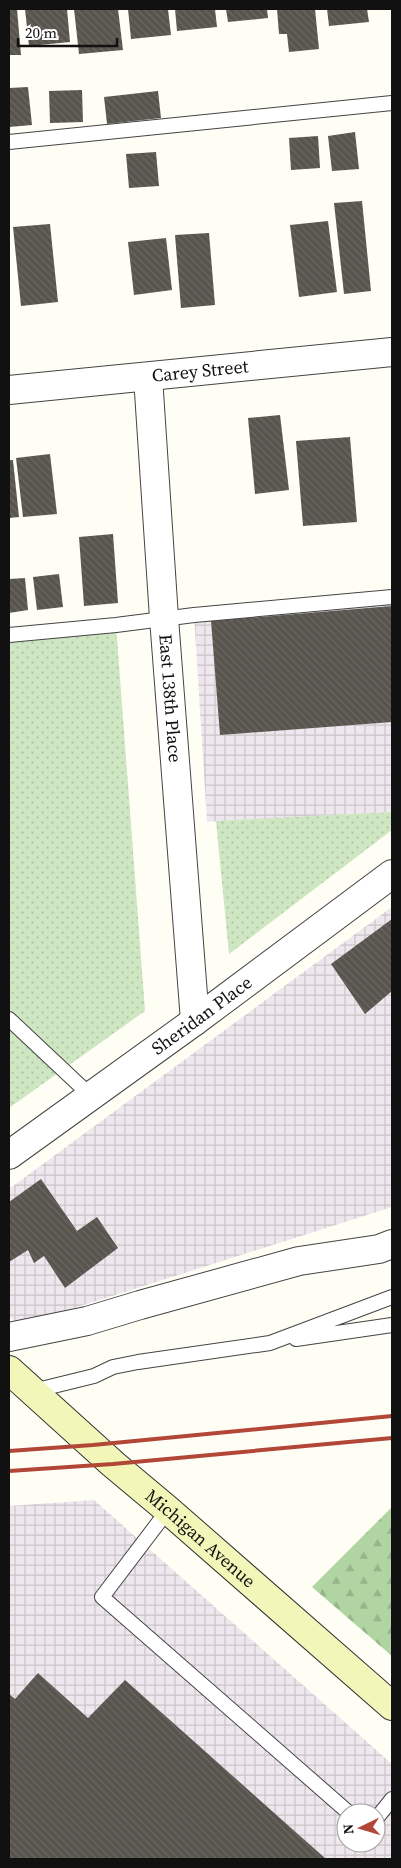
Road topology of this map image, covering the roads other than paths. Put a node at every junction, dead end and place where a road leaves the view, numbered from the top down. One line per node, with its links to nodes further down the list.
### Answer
1 (392, 103): 2 (lane)
2 (9, 142)
3 (392, 352): 4 (street, Carey Street)
4 (148, 377): 5 (street, Carey Street); 7 (street, East 138th Place)
5 (9, 390)
6 (392, 597): 7 (lane)
7 (164, 618): 8 (lane); 11 (street, East 138th Place)
8 (9, 634)
9 (392, 874): 11 (street, Sheridan Place)
10 (9, 1019): 12 (lane)
11 (195, 1021): 12 (street, Sheridan Place)
12 (91, 1096): 13 (street, Sheridan Place)
13 (9, 1155)
14 (392, 1244): 17 (street)
15 (392, 1297): 18 (lane)
16 (392, 1325): 18 (lane)
17 (9, 1337)
18 (270, 1342): 20 (lane)
19 (9, 1370): 20 (main road, Michigan Avenue)
20 (33, 1391): 21 (main road, Michigan Avenue)
21 (168, 1510): 22 (main road, Michigan Avenue); 23 (lane)
22 (392, 1706)
23 (338, 1803)

